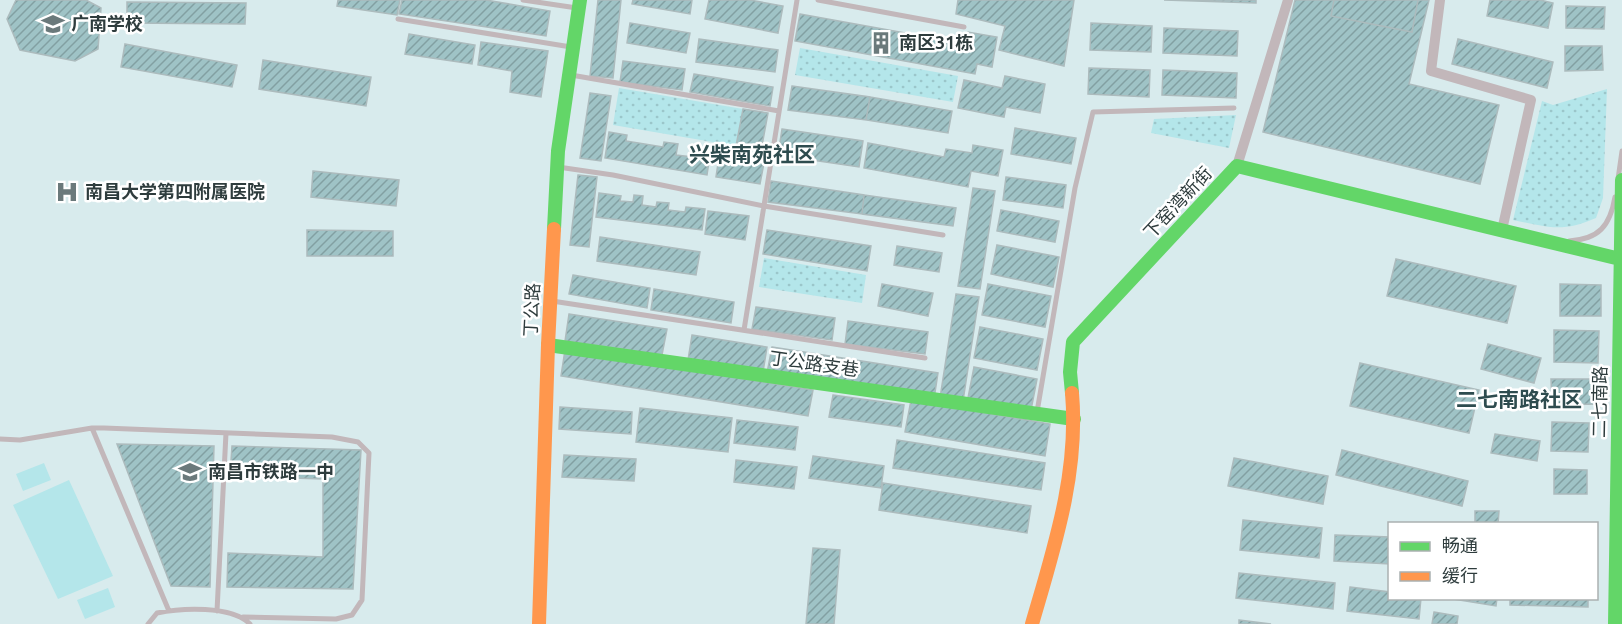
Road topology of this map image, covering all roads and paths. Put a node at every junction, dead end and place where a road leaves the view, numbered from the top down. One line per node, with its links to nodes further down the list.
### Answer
1 (523, 0): 6 (lane)
2 (797, 0): 12 (lane)
3 (818, 0): 8 (lane)
4 (1288, 0): 14 (street)
5 (1440, 0): 18 (street)
6 (579, 4): 9 (street, 丁公路)
7 (398, 19): 9 (lane)
8 (964, 27)
9 (573, 48): 10 (street, 丁公路)
10 (569, 75): 12 (lane); 15 (street, 丁公路)
11 (1234, 108): 26 (lane)
12 (779, 111): 17 (lane)
13 (1622, 152): 20 (lane)
14 (1237, 166): 18 (street, 下窑湾新街); 27 (street, 下窑湾新街)
15 (557, 167): 17 (lane); 22 (street, 丁公路)
16 (1622, 180): 21 (street, 二七南路)
17 (764, 206): 19 (lane); 23 (lane)
18 (1502, 230): 20 (street, 下窑湾新街)
19 (943, 235)
20 (1549, 242): 21 (street, 下窑湾新街)
21 (1620, 259): 38 (street, 二七南路)
22 (551, 300): 23 (lane); 24 (street, 丁公路)
23 (744, 330): 25 (lane)
24 (548, 345): 26 (street, 丁公路支巷); 36 (street, 丁公路)
25 (924, 358)
26 (1036, 414): 27 (street, 丁公路支巷)
27 (1074, 419): 37 (street, 下窑湾新街)
28 (92, 428): 29 (lane); 30 (lane); 31 (lane)
29 (226, 433): 32 (lane); 33 (lane)
30 (0, 439)
31 (169, 611): 32 (lane); 34 (lane)
32 (217, 611): 33 (lane)
33 (243, 617): 35 (lane)
34 (148, 624)
35 (250, 624)
36 (539, 624)
37 (1032, 624)
38 (1616, 624)

